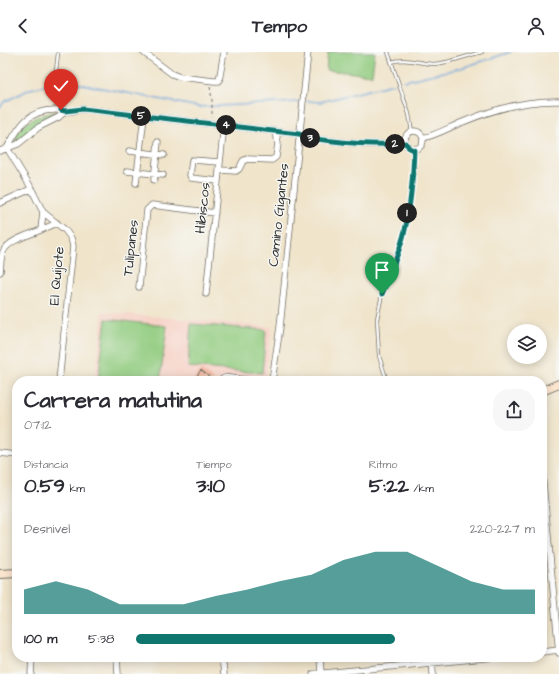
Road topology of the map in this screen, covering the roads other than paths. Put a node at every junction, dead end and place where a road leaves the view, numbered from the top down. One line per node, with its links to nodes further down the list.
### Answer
1 (143, 52): 2 (street)
2 (224, 52)
3 (308, 52): 14 (street, Camino Gigantes)
4 (388, 52): 7 (lane)
5 (482, 52): 7 (lane)
6 (58, 53): 9 (lane)
7 (391, 62): 13 (lane)
8 (559, 101): 15 (street)
9 (65, 111): 10 (street); 18 (street); 18 (street)
10 (144, 117): 11 (street); 22 (street)
11 (224, 125): 12 (street); 25 (street, Hibiscos)
12 (276, 131): 14 (street); 26 (street)
13 (412, 132): 15 (street); 17 (street)
14 (299, 134): 17 (street); 43 (street, Camino Gigantes)
15 (423, 138): 19 (street)
16 (158, 142): 23 (street)
17 (406, 143): 19 (street)
18 (7, 148): 20 (street); 33 (street, El Quijote)
19 (414, 150): 44 (lane)
20 (0, 151)
21 (129, 151): 22 (street)
22 (140, 152): 23 (street); 28 (street)
23 (156, 154): 24 (street); 30 (street)
24 (164, 155)
25 (220, 162): 26 (street, Hibiscos); 31 (street)
26 (219, 170): 31 (street, Hibiscos)
27 (127, 171): 28 (street)
28 (137, 172): 30 (street); 32 (street)
29 (163, 175): 30 (street)
30 (154, 177)
31 (218, 182): 36 (street, Hibiscos)
32 (136, 184)
33 (31, 189): 34 (street); 35 (street, El Quijote)
34 (0, 203)
35 (42, 212): 37 (street, El Quijote); 38 (street)
36 (215, 214): 40 (street, Tulipanes); 41 (street, Hibiscos)
37 (57, 223): 38 (street); 42 (street, El Quijote)
38 (41, 230): 39 (street)
39 (0, 272)
40 (139, 287)
41 (206, 294)
42 (60, 376)
43 (273, 376)
44 (385, 376)
45 (559, 384): 46 (main road)
46 (547, 389)
47 (0, 453): 48 (street)
48 (12, 454)
49 (547, 525): 52 (street)
50 (12, 573): 51 (main road)
51 (0, 574)
52 (559, 651): 53 (street)
53 (547, 652)
54 (32, 662): 60 (street)
55 (117, 662): 61 (street)
56 (223, 662): 62 (street)
57 (320, 662): 64 (street)
58 (450, 662): 59 (street)
59 (432, 664): 64 (street); 65 (street)
60 (31, 674)
61 (118, 674)
62 (224, 674)
63 (313, 674): 64 (street)
64 (321, 674)
65 (433, 674)

